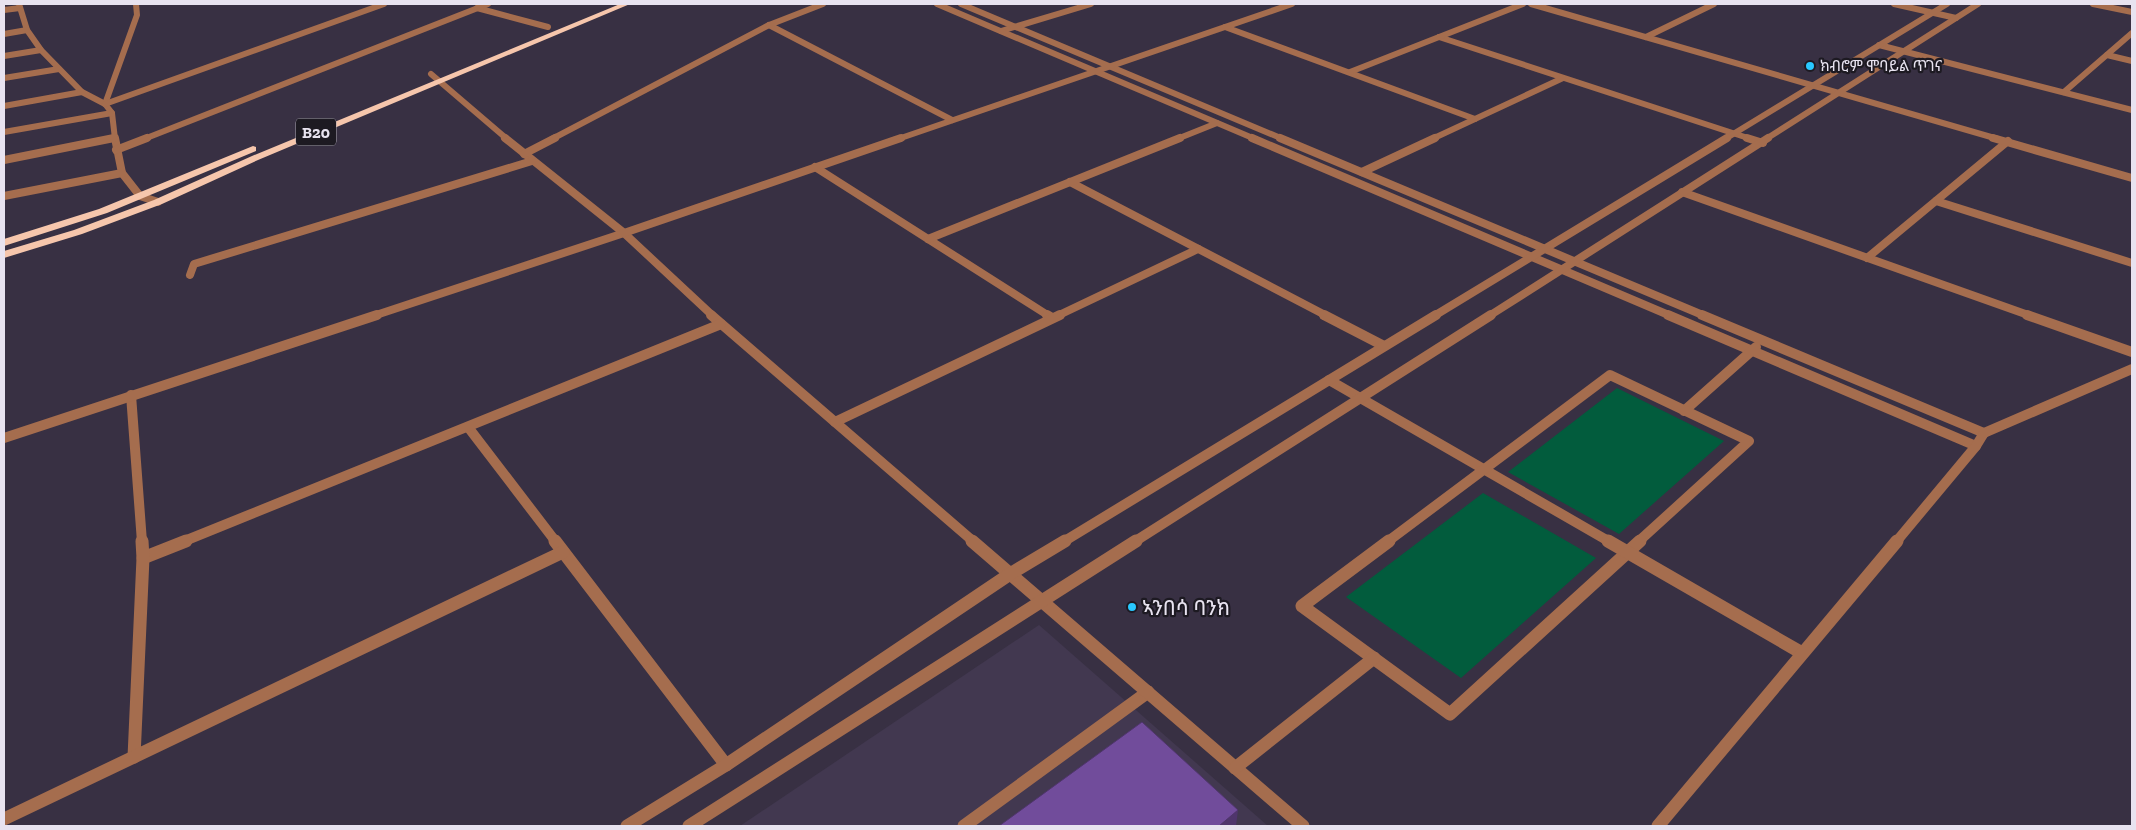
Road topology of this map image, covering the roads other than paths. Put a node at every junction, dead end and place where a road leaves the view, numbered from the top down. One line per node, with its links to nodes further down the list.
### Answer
1 (136, 4): 51 (street)
2 (384, 4): 51 (street)
3 (488, 4): 19 (street)
4 (605, 4): 26 (highway, B20)
5 (626, 4): 44 (highway, B20)
6 (824, 4): 24 (street)
7 (936, 4): 29 (street)
8 (962, 4): 25 (street)
9 (1091, 4): 25 (street)
10 (1292, 4): 27 (street)
11 (1523, 4): 32 (street)
12 (1531, 4): 33 (street)
13 (1714, 4): 33 (street)
14 (1894, 4): 22 (street)
15 (1947, 4): 22 (street)
16 (1978, 4): 23 (street)
17 (2093, 4): 21 (street)
18 (20, 6): 20 (street); 28 (street)
19 (477, 8): 26 (street); 63 (street)
20 (4, 10)
21 (2132, 12)
22 (1932, 13): 23 (street); 34 (street)
23 (1956, 18): 36 (street)
24 (769, 25): 56 (street); 64 (street)
25 (1016, 26): 29 (street); 40 (street)
26 (548, 27): 44 (highway, B20)
27 (1225, 27): 40 (street); 43 (street)
28 (27, 30): 31 (street); 35 (street)
29 (1001, 31): 42 (street)
30 (2132, 33): 37 (street)
31 (4, 34)
32 (1439, 37): 43 (street); 46 (street)
33 (1646, 37): 47 (street)
34 (1879, 45): 36 (street); 47 (street)
35 (41, 50): 38 (street); 41 (street)
36 (1904, 51): 49 (street); 50 (street)
37 (2107, 55): 39 (street); 50 (street)
38 (4, 56)
39 (2132, 61)
40 (1110, 66): 42 (street); 68 (street)
41 (59, 69): 45 (street); 48 (street)
42 (1095, 71): 56 (street); 57 (street)
43 (1350, 72): 55 (street)
44 (435, 77): 64 (street); 74 (highway, B20); 76 (highway, B20)
45 (4, 78)
46 (1563, 78): 55 (street); 59 (street)
47 (1814, 84): 49 (street); 59 (street)
48 (82, 92): 51 (street); 52 (street)
49 (1841, 92): 61 (street); 62 (street)
50 (2064, 92): 53 (street)
51 (105, 104): 54 (street)
52 (4, 106)
53 (2132, 110)
54 (112, 113): 58 (street); 60 (street)
55 (1476, 119): 68 (street)
56 (952, 120): 67 (street)
57 (1217, 123): 71 (street); 83 (street)
58 (4, 132)
59 (1734, 133): 62 (street); 80 (street)
60 (114, 138): 63 (street); 65 (street)
61 (2008, 141): 70 (street); 75 (street)
62 (1763, 143): 72 (street)
63 (116, 150): 69 (street)
64 (524, 154): 66 (street)
65 (4, 160)
66 (532, 161): 77 (street); 88 (street)
67 (815, 167): 77 (street); 78 (street)
68 (1362, 172): 80 (street)
69 (122, 173): 73 (street); 74 (street)
70 (2132, 178)
71 (1070, 182): 78 (street); 81 (street)
72 (1682, 192): 84 (street); 85 (street)
73 (4, 196)
74 (140, 196): 76 (street); 79 (highway, B20)
75 (1936, 200): 84 (street); 86 (street)
76 (158, 202): 82 (highway, B20)
77 (624, 233): 90 (street); 97 (street)
78 (928, 240): 89 (street)
79 (4, 243)
80 (1545, 248): 83 (street); 85 (street)
81 (1198, 249): 89 (street); 92 (street)
82 (4, 255)
83 (1531, 257): 87 (street); 92 (street)
84 (1867, 258): 94 (street)
85 (1575, 261): 87 (street); 91 (street)
86 (2132, 264)
87 (1562, 270): 93 (street); 98 (street)
88 (190, 275)
89 (1052, 318): 100 (street)
90 (721, 324): 100 (street); 101 (street)
91 (1764, 340): 93 (street); 102 (street)
92 (1384, 346): 96 (street)
93 (1752, 350): 99 (street); 104 (street)
94 (2132, 352)
95 (2132, 369): 102 (street)
96 (1329, 380): 98 (street); 109 (street)
97 (130, 395): 103 (street); 108 (street)
98 (1360, 398): 105 (street); 110 (street)
99 (1684, 411): 105 (street); 107 (street)
100 (835, 422): 109 (street)
101 (468, 427): 106 (street); 108 (street)
102 (1984, 432): 104 (street)
103 (4, 438)
104 (1976, 446): 111 (street)
105 (1484, 469): 107 (street); 112 (street)
106 (563, 552): 114 (street); 115 (street)
107 (1627, 552): 111 (street); 112 (street)
108 (143, 558): 114 (street)
109 (1010, 574): 110 (street); 115 (street)
110 (1042, 602): 113 (street); 119 (street)
111 (1802, 653): 122 (street)
112 (1374, 658): 116 (street)
113 (1148, 692): 116 (street); 120 (street)
114 (134, 758): 117 (street)
115 (726, 765): 118 (street)
116 (1235, 768): 121 (street)
117 (4, 819)
118 (627, 826)
119 (689, 826)
120 (964, 826)
121 (1301, 826)
122 (1658, 826)

